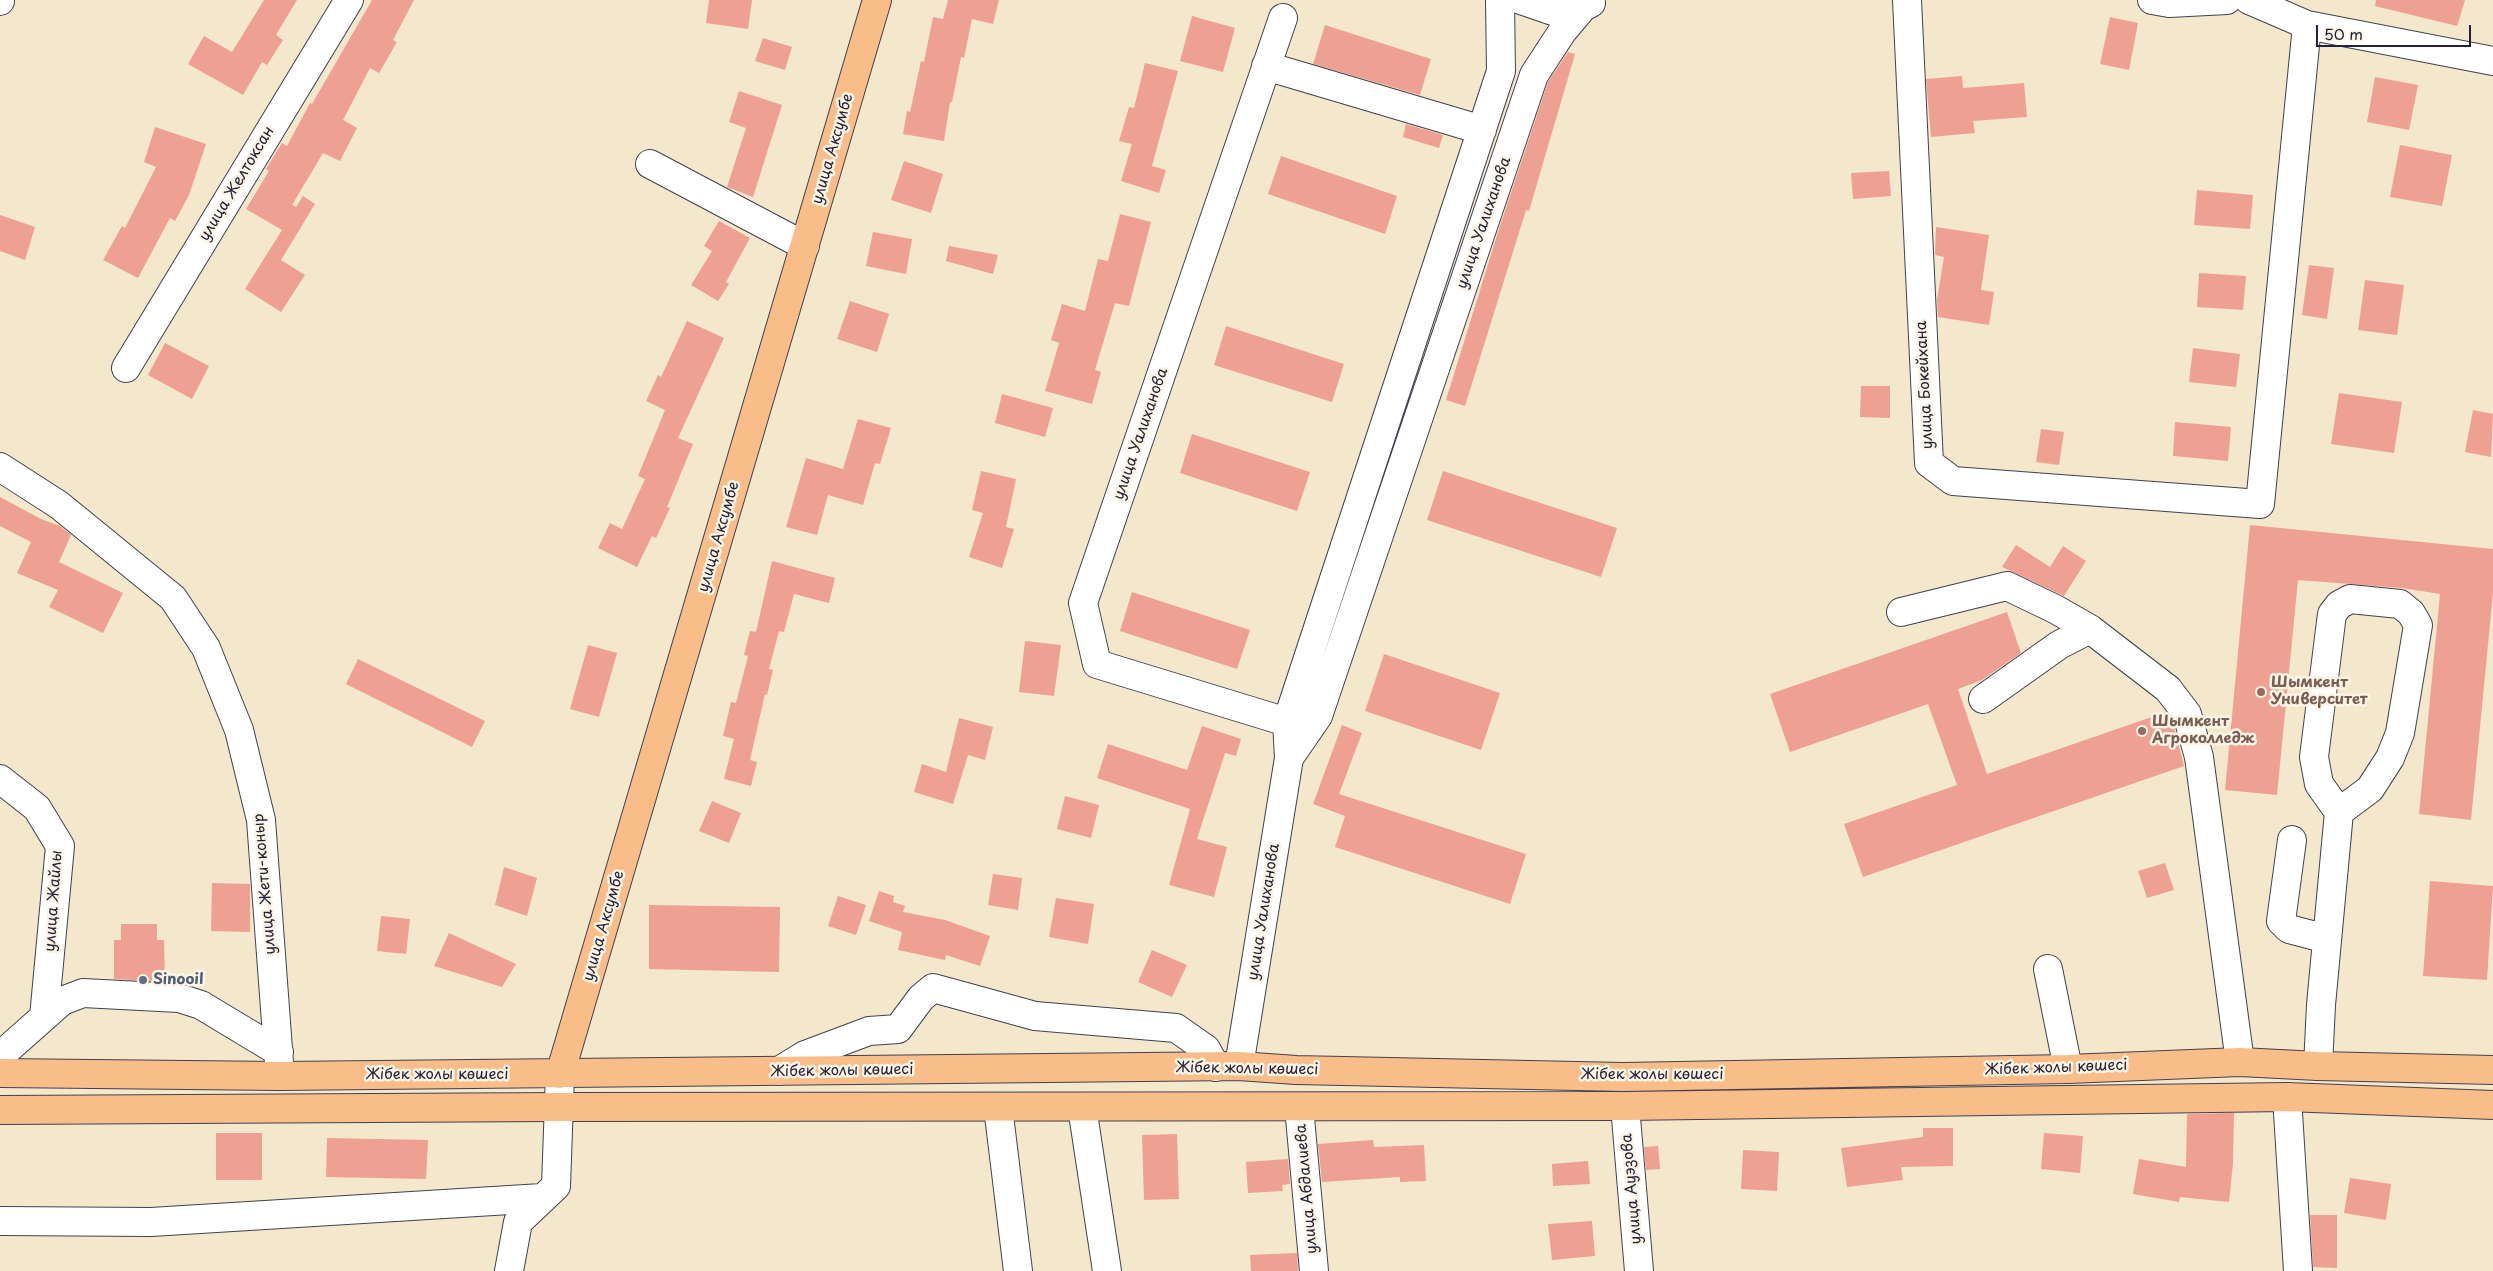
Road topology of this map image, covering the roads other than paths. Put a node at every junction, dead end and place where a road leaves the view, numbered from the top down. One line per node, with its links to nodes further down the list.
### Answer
1 (350, 0): 17 (street, улица Желтоксан)
2 (877, 0): 16 (main road, улица Аксумбе)
3 (1500, 0): 14 (street, улица Уалиханова)
4 (1521, 0): 9 (street)
5 (1907, 0): 11 (street, улица Бокейхана)
6 (2152, 0): 7 (street)
7 (2227, 0)
8 (2249, 0): 11 (street)
9 (1590, 4): 23 (street, улица Уалиханова)
10 (1283, 18): 13 (street, улица Уалиханова)
11 (2307, 25): 12 (street)
12 (2493, 61)
13 (1266, 66): 14 (street); 22 (street, улица Уалиханова)
14 (1482, 130): 22 (street, улица Уалиханова)
15 (650, 164): 16 (street)
16 (805, 246): 39 (main road, улица Аксумбе)
17 (126, 368)
18 (0, 466): 32 (street, улица Жети-коныр)
19 (1901, 612): 20 (street)
20 (2090, 629): 21 (street); 31 (street)
21 (1983, 699)
22 (1287, 722): 23 (street, улица Уалиханова)
23 (1289, 758): 33 (street, улица Уалиханова)
24 (0, 779): 29 (street, улица Жайлы)
25 (2339, 812): 25 (street); 27 (street)
26 (2292, 840): 27 (street)
27 (2327, 939): 34 (street)
28 (2048, 969): 35 (street)
29 (44, 1017): 30 (street); 32 (street)
30 (0, 1056)
31 (2240, 1062): 34 (main road, Жібек жолы көшесі); 35 (main road, Жібек жолы көшесі)
32 (280, 1064): 38 (main road, Жібек жолы көшесі); 39 (main road, Жібек жолы көшесі)
33 (1228, 1066): 35 (main road, Жібек жолы көшесі); 37 (main road, Жібек жолы көшесі); 37 (street)
34 (2318, 1066): 36 (main road, Жібек жолы көшесі)
35 (2068, 1069)
36 (2493, 1070)
37 (779, 1072): 39 (main road, Жібек жолы көшесі)
38 (0, 1073)
39 (560, 1074): 43 (street)
40 (2287, 1097): 41 (main road, Жібек жолы көшесі); 42 (main road, Жібек жолы көшесі); 55 (street)
41 (2493, 1105)
42 (1625, 1106): 46 (main road, Жібек жолы көшесі); 54 (street, улица Ауэзова)
43 (559, 1107): 44 (main road, Жібек жолы көшесі); 47 (main road, Жібек жолы көшесі); 48 (street)
44 (998, 1107): 45 (main road, Жібек жолы көшесі); 51 (street)
45 (1082, 1107): 46 (main road, Жібек жолы көшесі); 52 (street)
46 (1299, 1107): 53 (street, улица Абдалиева)
47 (0, 1110)
48 (542, 1198): 49 (street); 50 (street)
49 (0, 1221)
50 (509, 1271)
51 (1018, 1271)
52 (1107, 1271)
53 (1314, 1271)
54 (1639, 1271)
55 (2298, 1271)

